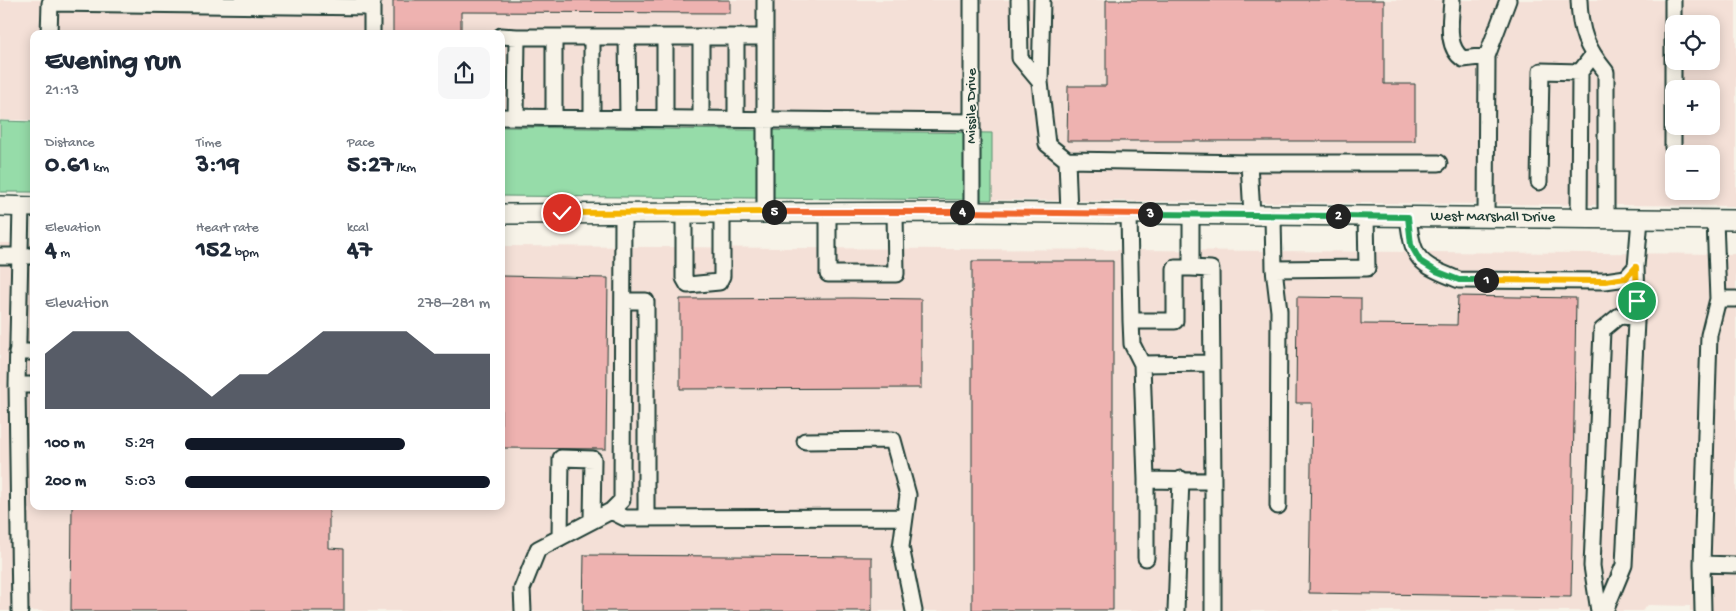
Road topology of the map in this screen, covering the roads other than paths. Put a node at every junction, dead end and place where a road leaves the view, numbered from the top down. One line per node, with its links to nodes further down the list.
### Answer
1 (765, 0): 21 (lane)
2 (972, 0): 34 (lane, Missile Drive)
3 (1019, 0): 25 (lane)
4 (1042, 0): 25 (lane)
5 (1452, 0): 23 (lane)
6 (1508, 0): 23 (lane)
7 (1579, 0): 22 (lane)
8 (1673, 0): 35 (lane)
9 (50, 1): 10 (lane); 11 (lane)
10 (372, 4): 12 (lane)
11 (49, 30)
12 (372, 30)
13 (505, 36): 14 (lane)
14 (517, 36): 15 (lane); 26 (lane)
15 (554, 37): 16 (lane); 27 (lane)
16 (592, 37): 17 (lane); 28 (lane)
17 (627, 37): 18 (lane); 29 (lane)
18 (665, 37): 19 (lane); 30 (lane)
19 (700, 37): 20 (lane); 31 (lane)
20 (736, 37): 21 (lane); 32 (lane)
21 (765, 37): 33 (lane)
22 (1593, 55): 24 (lane); 59 (lane)
23 (1487, 56): 57 (lane)
24 (1580, 72): 39 (lane); 58 (lane)
25 (1040, 82): 36 (lane)
26 (509, 117): 27 (lane)
27 (554, 117): 28 (lane)
28 (592, 117): 29 (lane)
29 (628, 118): 30 (lane)
30 (665, 118): 31 (lane)
31 (701, 118): 32 (lane)
32 (736, 118): 33 (lane)
33 (766, 119): 34 (lane); 43 (lane)
34 (972, 122): 44 (lane, Missile Drive)
35 (1673, 145)
36 (1067, 160): 37 (lane); 49 (lane)
37 (1249, 163): 38 (lane); 53 (lane)
38 (1439, 163)
39 (1539, 182)
40 (0, 206): 41 (main road)
41 (27, 207): 64 (lane)
42 (722, 212): 43 (main road, West Marshall Drive); 46 (main road, West Marshall Drive); 46 (lane)
43 (766, 212): 47 (main road, West Marshall Drive)
44 (972, 212): 48 (main road, West Marshall Drive); 49 (main road, West Marshall Drive)
45 (623, 213): 46 (main road, West Marshall Drive); 50 (main road, West Marshall Drive); 70 (lane)
46 (684, 213)
47 (828, 213): 48 (main road, West Marshall Drive); 48 (lane)
48 (895, 213)
49 (1069, 213): 51 (main road, West Marshall Drive)
50 (505, 214)
51 (1129, 214): 52 (main road, West Marshall Drive); 72 (lane)
52 (1191, 215): 53 (main road, West Marshall Drive); 66 (lane)
53 (1252, 215): 54 (main road, West Marshall Drive)
54 (1272, 216): 55 (main road, West Marshall Drive); 67 (lane)
55 (1366, 216): 56 (main road, West Marshall Drive); 67 (lane)
56 (1408, 217): 57 (main road, West Marshall Drive); 65 (lane)
57 (1486, 217): 58 (main road, West Marshall Drive)
58 (1579, 218): 59 (main road, West Marshall Drive)
59 (1606, 218): 60 (main road, West Marshall Drive)
60 (1640, 218): 61 (main road, West Marshall Drive); 65 (lane)
61 (1715, 220): 62 (main road, West Marshall Drive); 68 (lane)
62 (1736, 220)
63 (0, 256): 64 (lane)
64 (27, 256): 73 (lane)
65 (1636, 267): 71 (lane)
66 (1191, 268): 72 (lane); 75 (lane)
67 (1274, 269): 83 (lane)
68 (1718, 299): 69 (lane); 90 (lane)
69 (1736, 299)
70 (623, 301): 84 (lane); 86 (lane)
71 (1636, 317): 97 (lane); 98 (lane)
72 (1131, 321): 76 (lane)
73 (18, 352): 74 (lane); 77 (lane)
74 (30, 352)
75 (1211, 363): 76 (lane); 82 (lane)
76 (1142, 364): 81 (lane)
77 (17, 385): 78 (lane); 92 (lane)
78 (30, 385)
79 (805, 440): 85 (lane)
80 (1181, 479): 81 (lane); 82 (lane); 95 (lane)
81 (1146, 480): 89 (lane)
82 (1213, 481): 96 (lane)
83 (1278, 506)
84 (610, 511): 86 (lane); 87 (lane)
85 (905, 517): 86 (lane); 94 (lane)
86 (646, 518)
87 (592, 520): 88 (lane); 88 (lane)
88 (560, 538): 93 (lane)
89 (1146, 558)
90 (1702, 564): 91 (lane); 99 (lane)
91 (1736, 565)
92 (20, 611)
93 (523, 611)
94 (914, 611)
95 (1176, 611)
96 (1213, 611)
97 (1599, 611)
98 (1605, 611)
99 (1703, 611)

